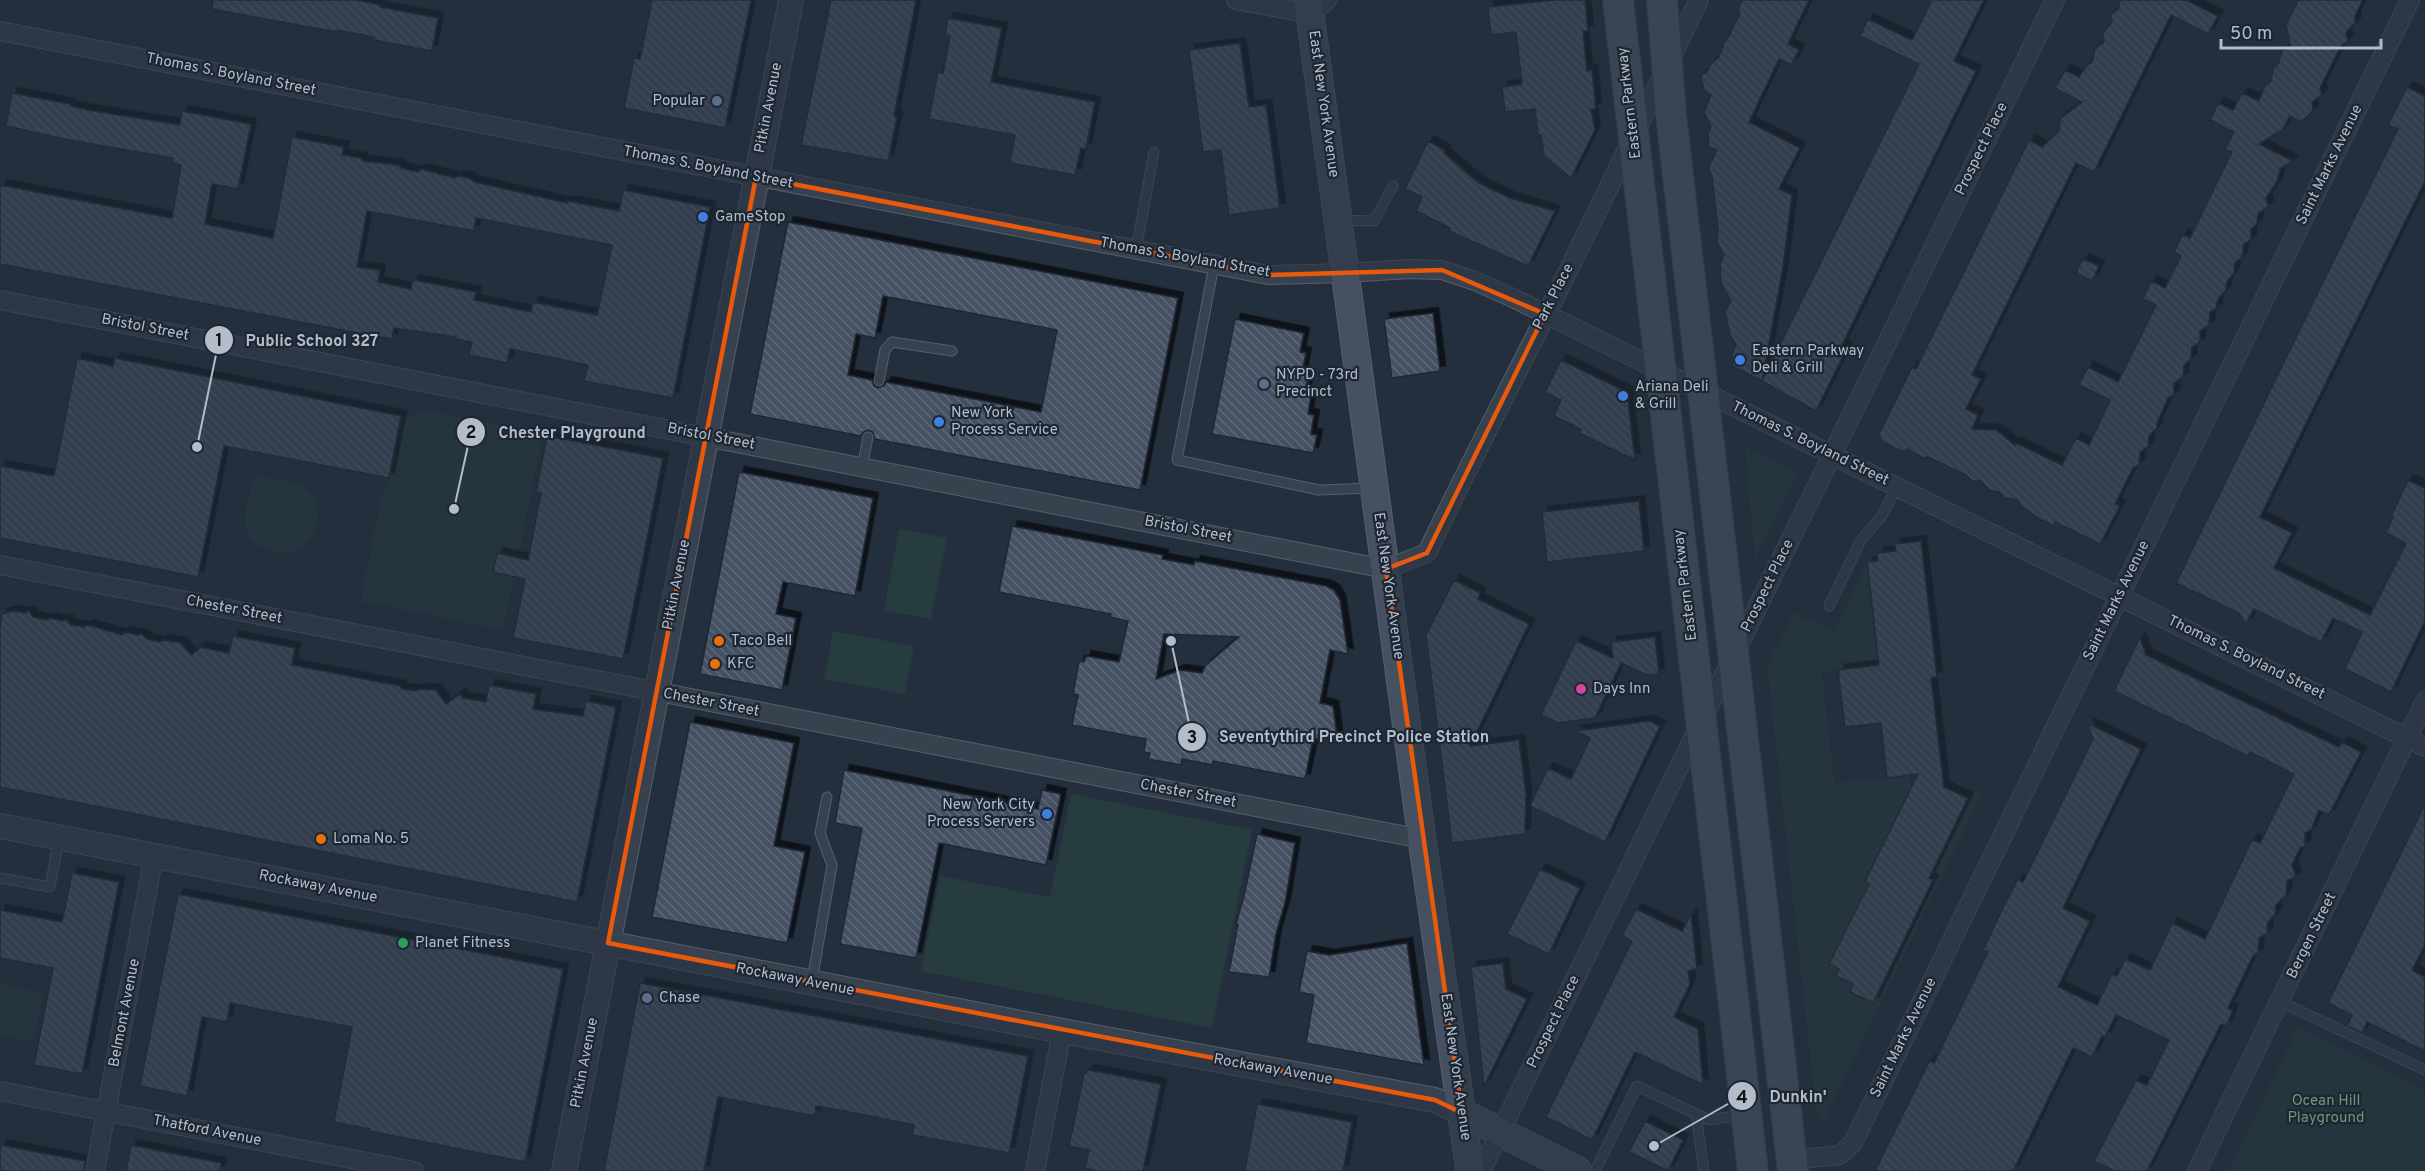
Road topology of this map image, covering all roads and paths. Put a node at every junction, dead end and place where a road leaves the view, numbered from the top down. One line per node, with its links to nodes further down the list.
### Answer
1 (791, 0): 13 (street, Pitkin Avenue)
2 (1236, 0): 8 (street)
3 (1618, 0): 11 (main road, Eastern Parkway)
4 (1662, 0): 10 (main road)
5 (1699, 0): 10 (street, Park Place)
6 (2055, 0): 27 (street, Prospect Place)
7 (2410, 0): 33 (street, Saint Marks Avenue)
8 (1315, 5): 15 (main road, East New York Avenue)
9 (0, 31): 13 (street, Thomas S. Boyland Street)
10 (1667, 69): 11 (street, Park Place); 24 (main road)
11 (1634, 135): 20 (street, Park Place); 22 (main road, Eastern Parkway)
12 (1154, 152): 16 (lane)
13 (756, 177): 16 (street, Thomas S. Boyland Street); 25 (street, Pitkin Avenue)
14 (1393, 186): 15 (lane)
15 (1339, 220): 18 (main road, East New York Avenue)
16 (1136, 250): 17 (street, Thomas S. Boyland Street)
17 (1214, 265): 18 (street, Thomas S. Boyland Street); 30 (lane)
18 (1346, 273): 20 (street, Thomas S. Boyland Street); 30 (main road, East New York Avenue)
19 (0, 300): 25 (street, Bristol Street)
20 (1545, 314): 22 (street, Thomas S. Boyland Street); 32 (street, Park Place)
21 (952, 351): 23 (lane)
22 (1661, 371): 24 (street, Thomas S. Boyland Street); 38 (main road, Eastern Parkway)
23 (879, 381)
24 (1703, 392): 27 (street, Thomas S. Boyland Street); 35 (main road)
25 (705, 436): 28 (street, Bristol Street); 36 (street, Pitkin Avenue)
26 (868, 437): 28 (lane)
27 (1832, 455): 29 (street, Thomas S. Boyland Street); 35 (street, Prospect Place)
28 (862, 467): 32 (street, Bristol Street)
29 (1897, 487): 33 (street, Thomas S. Boyland Street); 34 (lane)
30 (1375, 488): 32 (main road, East New York Avenue)
31 (0, 565): 36 (street, Chester Street)
32 (1386, 569): 44 (main road, East New York Avenue)
33 (2119, 596): 39 (street, Thomas S. Boyland Street); 58 (street, Saint Marks Avenue)
34 (1829, 606)
35 (1734, 656): 38 (street, Prospect Place); 58 (main road)
36 (656, 693): 44 (street, Chester Street); 47 (street, Pitkin Avenue)
37 (2425, 701): 39 (street, Bergen Street)
38 (1702, 723): 56 (main road, Eastern Parkway); 57 (street, Prospect Place)
39 (2407, 738): 40 (street, Thomas S. Boyland Street); 49 (street, Bergen Street)
40 (2425, 747)
41 (828, 796): 48 (lane)
42 (0, 826): 43 (street, Rockaway Avenue)
43 (59, 837): 45 (street, Rockaway Avenue); 46 (lane)
44 (1422, 839): 54 (main road, East New York Avenue)
45 (154, 855): 47 (street, Rockaway Avenue); 53 (street, Belmont Avenue)
46 (0, 878)
47 (608, 943): 48 (street, Rockaway Avenue); 61 (street, Pitkin Avenue)
48 (811, 982): 50 (street, Rockaway Avenue)
49 (2280, 1002): 51 (lane); 69 (street, Bergen Street)
50 (1062, 1031): 54 (street, Rockaway Avenue); 62 (street)
51 (2425, 1070)
52 (0, 1091): 53 (street, Thatford Avenue)
53 (107, 1112): 59 (street, Belmont Avenue); 60 (street, Thatford Avenue)
54 (1461, 1113): 57 (main road, Rockaway Avenue); 63 (main road, East New York Avenue)
55 (1696, 1114): 56 (lane); 66 (lane); 67 (lane)
56 (1747, 1114): 68 (main road, Eastern Parkway)
57 (1500, 1133): 64 (street, Prospect Place); 65 (main road, Rockaway Avenue)
58 (1792, 1166)
59 (95, 1171)
60 (414, 1171)
61 (564, 1171)
62 (1035, 1171)
63 (1470, 1171)
64 (1480, 1171)
65 (1578, 1171)
66 (1595, 1171)
67 (1704, 1171)
68 (1753, 1171)
69 (2197, 1171)

